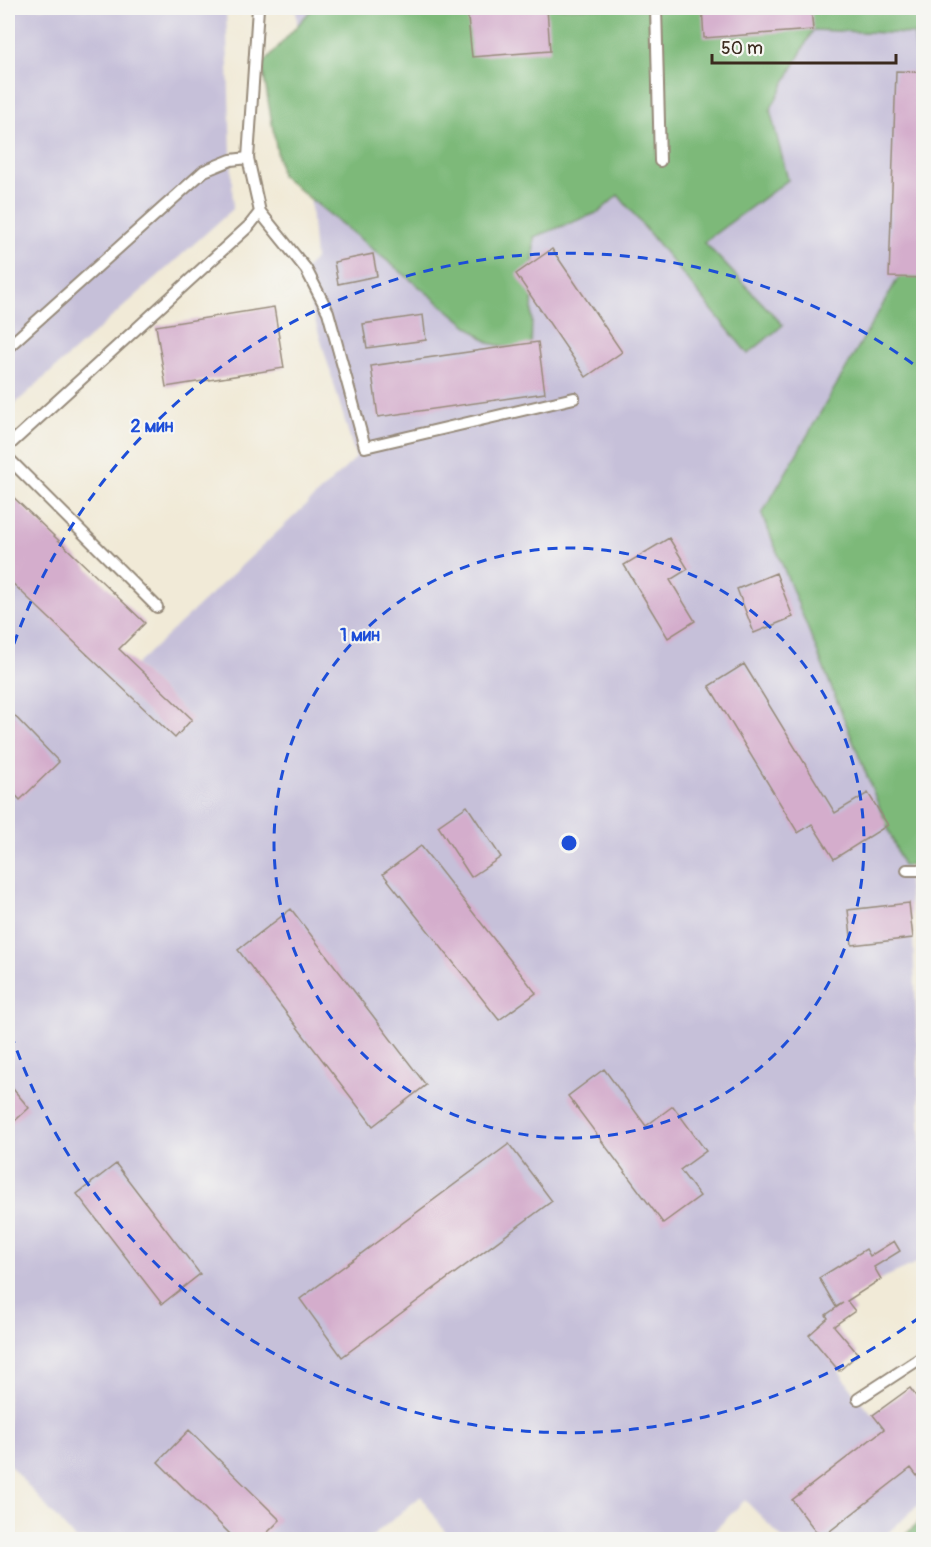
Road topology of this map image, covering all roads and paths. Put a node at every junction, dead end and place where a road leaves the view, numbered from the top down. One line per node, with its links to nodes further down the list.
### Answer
1 (258, 8): 3 (lane)
2 (656, 8): 4 (lane)
3 (248, 158): 5 (lane); 6 (lane)
4 (660, 161)
5 (260, 213): 7 (lane); 8 (lane)
6 (8, 347)
7 (574, 398)
8 (8, 446)
9 (8, 458): 10 (lane)
10 (157, 607)
11 (907, 870): 12 (lane)
12 (924, 870)
13 (924, 1356): 14 (lane)
14 (858, 1399)

